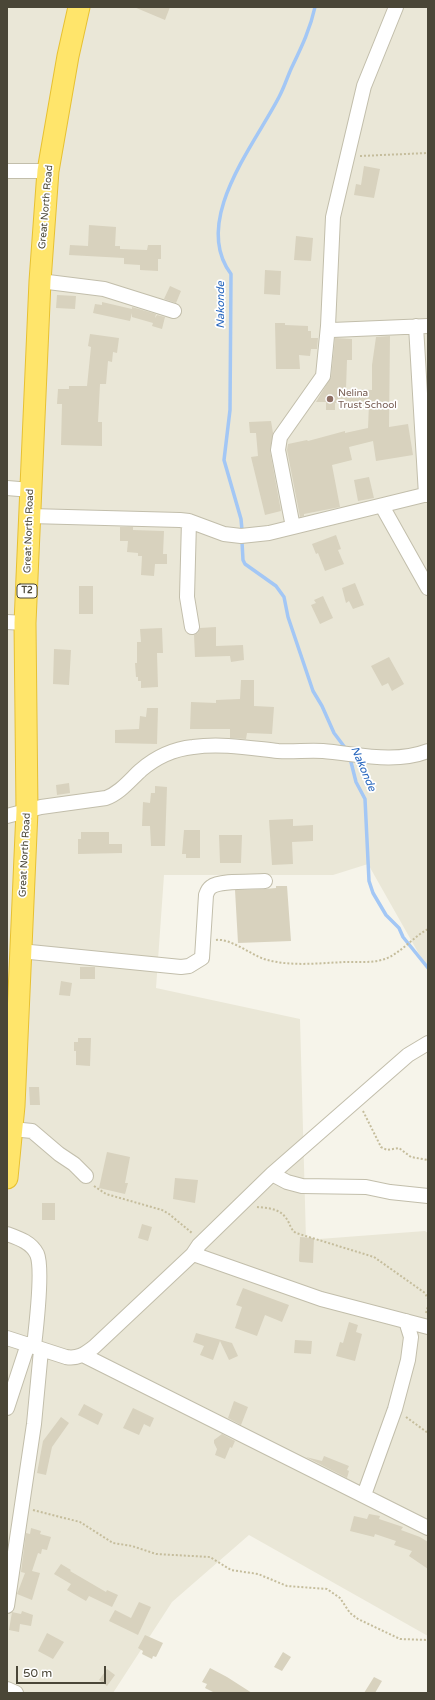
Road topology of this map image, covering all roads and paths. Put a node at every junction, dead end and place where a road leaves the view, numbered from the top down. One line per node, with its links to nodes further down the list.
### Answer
1 (79, 7): 6 (highway, Great North Road / T2)
2 (396, 7): 4 (street)
3 (428, 153): 4 (path)
4 (349, 156): 9 (street)
5 (7, 171): 6 (street)
6 (48, 171): 7 (highway, Great North Road / T2)
7 (40, 281): 8 (street); 12 (highway, Great North Road / T2)
8 (174, 311)
9 (328, 326): 10 (street); 17 (street)
10 (422, 326): 13 (street)
11 (7, 488): 12 (street)
12 (31, 490): 15 (highway, Great North Road / T2)
13 (427, 495): 14 (street)
14 (382, 506): 17 (street); 18 (street)
15 (30, 516): 16 (street); 19 (highway, Great North Road / T2)
16 (189, 521): 17 (street); 20 (street)
17 (293, 528)
18 (428, 588)
19 (16, 622): 22 (highway, Great North Road / T2)
20 (192, 628)
21 (428, 751): 22 (street)
22 (27, 811): 23 (street); 26 (highway, Great North Road / T2)
23 (7, 816)
24 (265, 881): 27 (street)
25 (428, 929): 27 (path)
26 (16, 941): 27 (street); 30 (highway, Great North Road / T2)
27 (202, 951)
28 (428, 1043): 29 (street)
29 (358, 1099): 32 (path); 33 (street)
30 (11, 1106): 31 (highway, Great North Road / T2)
31 (12, 1129): 34 (street); 35 (highway, Great North Road / T2)
32 (428, 1160)
33 (272, 1174): 36 (street); 37 (street)
34 (86, 1176): 39 (path)
35 (7, 1178)
36 (428, 1196)
37 (240, 1205): 39 (street); 40 (path)
38 (7, 1234): 44 (street)
39 (196, 1249): 41 (street); 45 (street)
40 (428, 1299)
41 (406, 1321): 42 (street); 47 (street)
42 (428, 1327)
43 (7, 1338): 44 (street)
44 (35, 1347): 45 (street); 46 (street); 50 (street)
45 (83, 1355): 49 (street)
46 (7, 1408)
47 (395, 1409): 48 (path); 49 (street)
48 (428, 1433)
49 (364, 1496): 51 (street)
50 (22, 1508): 52 (street); 53 (path)
51 (428, 1528)
52 (7, 1606)
53 (428, 1640)
54 (7, 1689): 55 (street)
55 (16, 1693)

